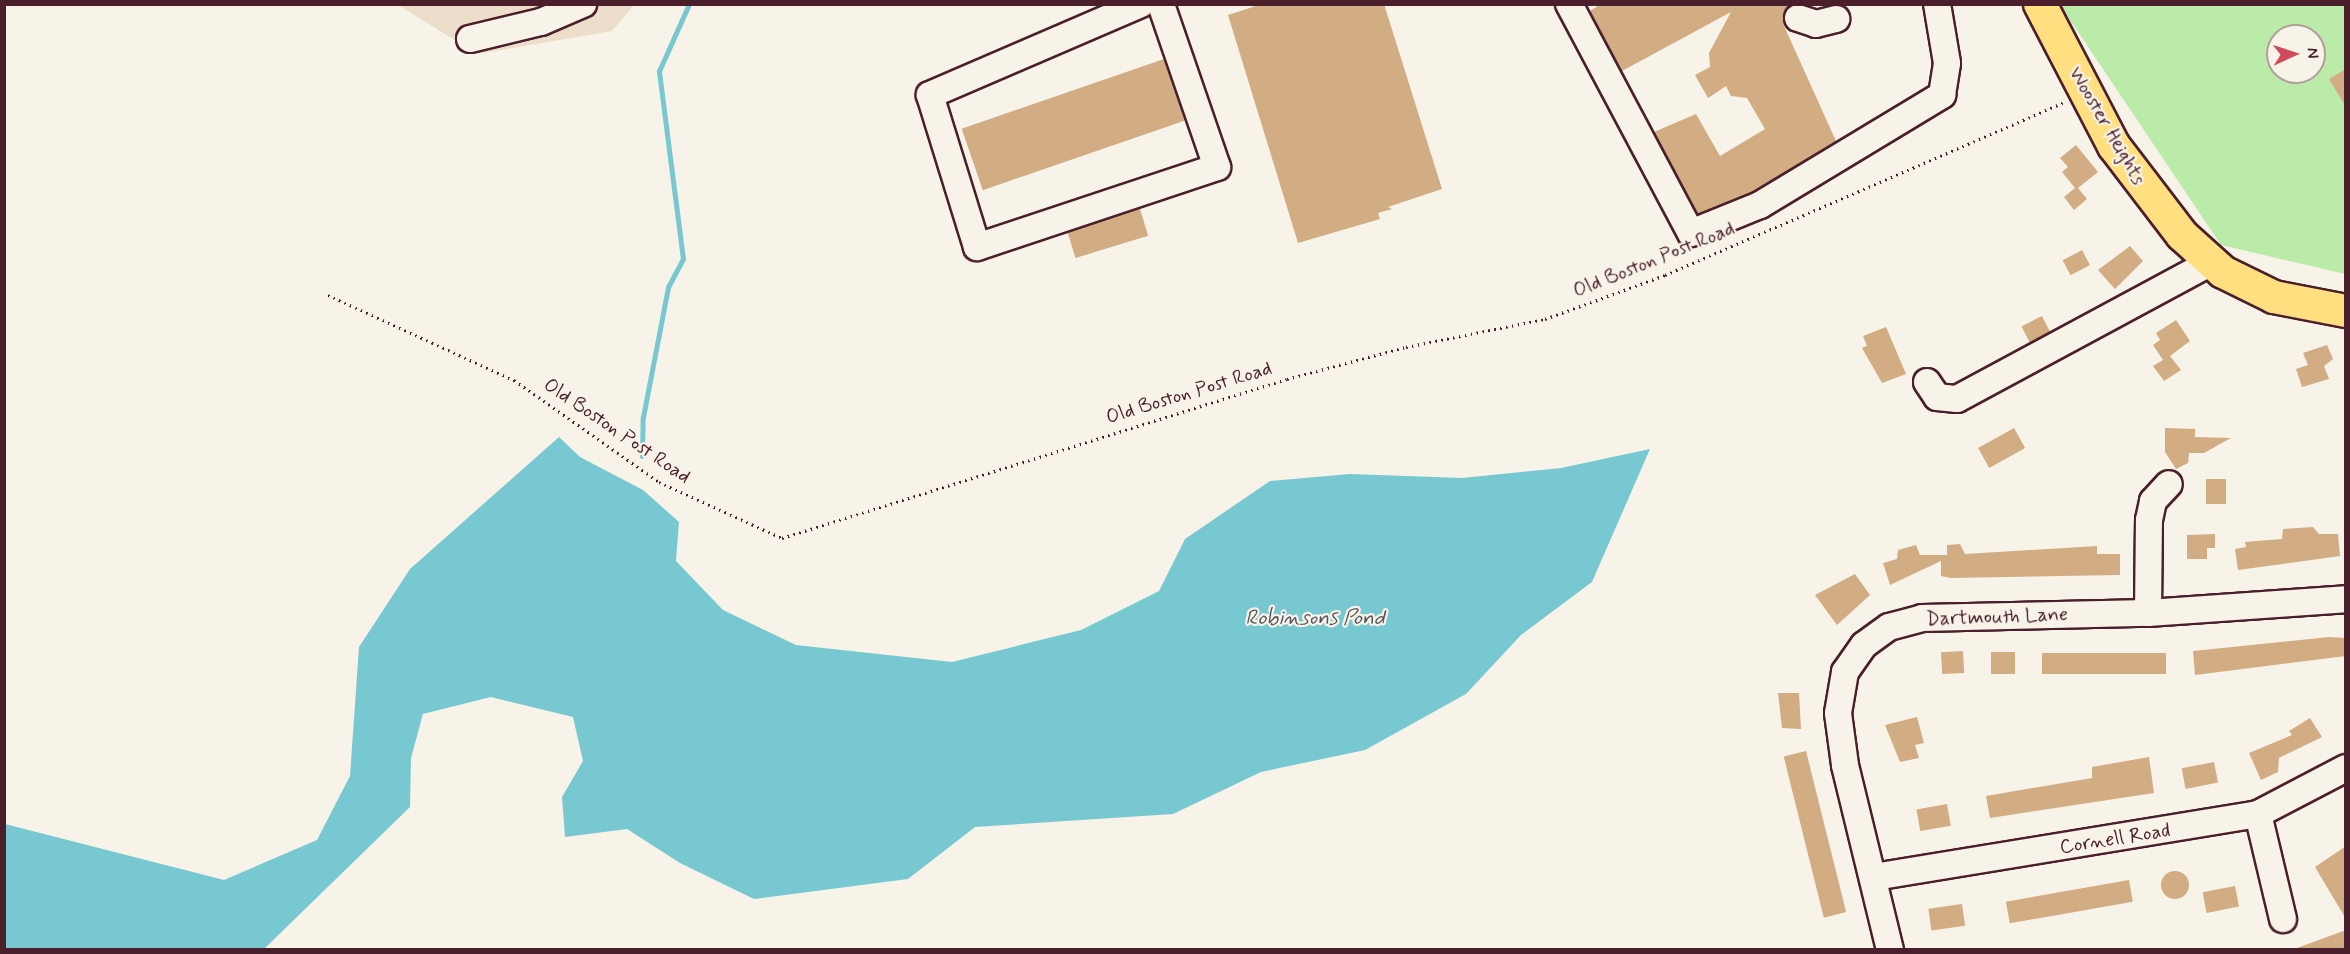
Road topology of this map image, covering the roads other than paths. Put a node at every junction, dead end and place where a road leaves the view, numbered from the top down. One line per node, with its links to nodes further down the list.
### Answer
1 (583, 4): 9 (street)
2 (1141, 4): 3 (street)
3 (1161, 4)
4 (1569, 4): 5 (street)
5 (1937, 4)
6 (2040, 4): 10 (main road, Wooster Heights)
7 (1798, 18): 8 (street)
8 (1836, 19)
9 (470, 39)
10 (2211, 262): 11 (main road, Wooster Heights); 12 (street)
11 (2346, 311)
12 (1927, 382)
13 (2169, 484): 15 (street)
14 (2346, 599): 15 (street, Dartmouth Lane)
15 (2148, 613): 18 (street, Dartmouth Lane)
16 (2346, 768): 17 (street, Cornell Road)
17 (2258, 814): 18 (street, Cornell Road); 19 (street)
18 (1874, 877): 20 (street, Dartmouth Lane)
19 (2283, 919)
20 (1890, 950)

